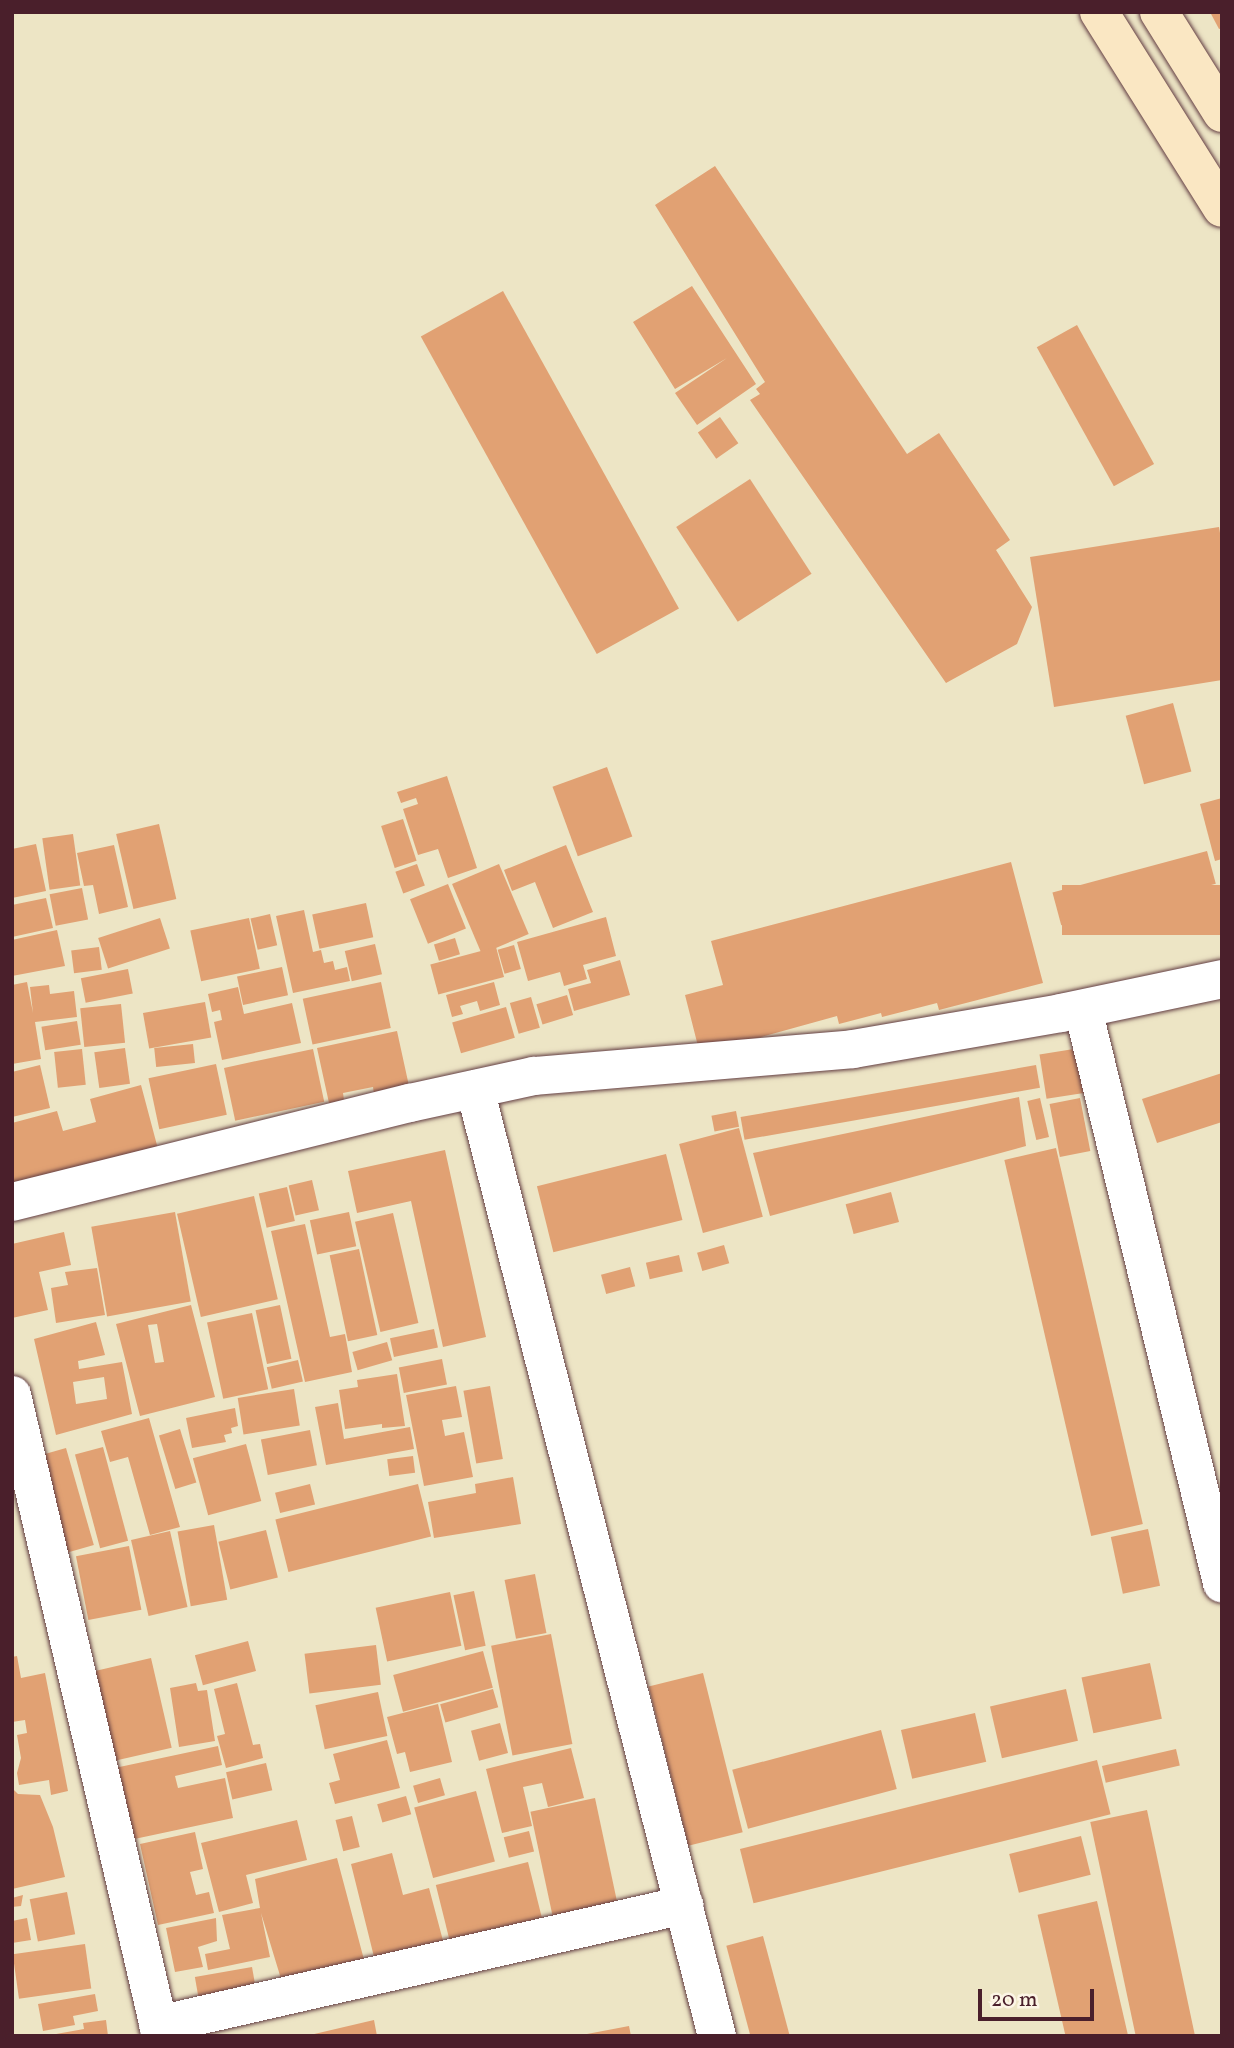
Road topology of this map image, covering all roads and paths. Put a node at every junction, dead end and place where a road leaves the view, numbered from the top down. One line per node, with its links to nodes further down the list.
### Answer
1 (1099, 12): 4 (main road)
2 (1159, 12): 3 (main road)
3 (1222, 113)
4 (1222, 208)
5 (1222, 979): 6 (street)
6 (1083, 1009): 7 (street); 10 (street)
7 (475, 1089): 8 (street); 11 (street)
8 (12, 1202)
9 (12, 1395): 12 (street)
10 (1222, 1583)
11 (684, 1905): 12 (street); 13 (street)
12 (160, 2031)
13 (717, 2036)

